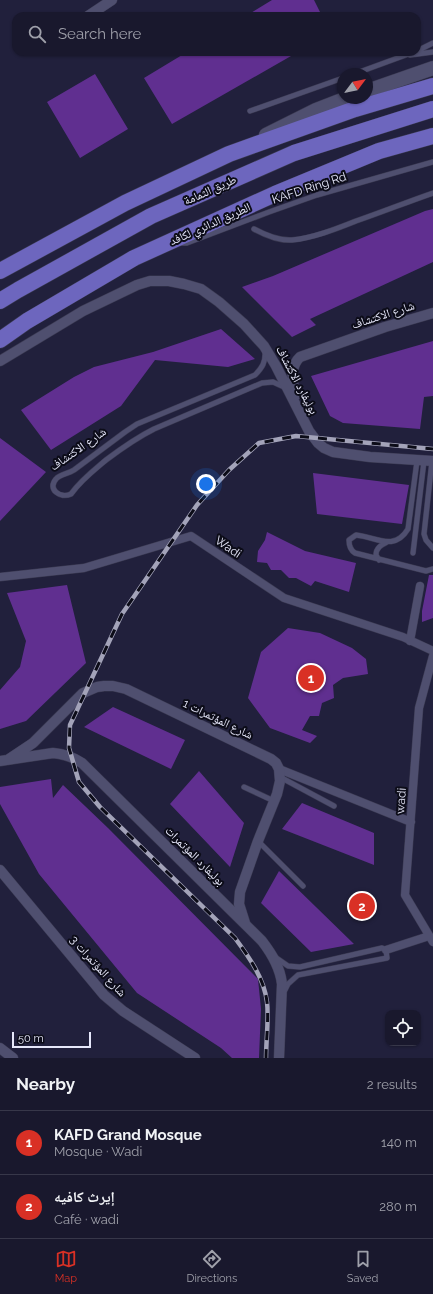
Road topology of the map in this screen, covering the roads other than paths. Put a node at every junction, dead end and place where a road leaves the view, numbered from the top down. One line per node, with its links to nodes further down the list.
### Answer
1 (112, 0): 2 (street)
2 (94, 12)
3 (433, 43): 4 (lane)
4 (421, 49)
5 (433, 52): 6 (lane)
6 (421, 54)
7 (406, 56): 8 (lane)
8 (371, 68)
9 (433, 68): 12 (main road)
10 (337, 80): 15 (lane)
11 (433, 86): 17 (main road, طريق الثمامة)
12 (373, 89)
13 (337, 102): 17 (main road, طريق الثمامة)
14 (433, 109): 23 (main road, طريق الثمامة)
15 (250, 111)
16 (433, 136): 21 (main road, الطريق الدائري لكافد)
17 (229, 154): 22 (main road, طريق الثمامة)
18 (433, 162): 21 (lane, KAFD Ring Rd)
19 (433, 193): 20 (lane, الطريق الدائري لكافد)
20 (254, 229)
21 (171, 241): 25 (main road, الطريق الدائري لكافد)
22 (0, 271)
23 (0, 302)
24 (433, 312): 29 (street, شارع الاكتشاف)
25 (0, 340)
26 (264, 346): 27 (street, بوليفارد الاكتشاف); 28 (street, بوليفارد الاكتشاف); 28 (lane, شارع الاكتشاف)
27 (0, 361)
28 (288, 388): 29 (street, بوليفارد الاكتشاف)
29 (298, 406): 30 (street, بوليفارد الاكتشاف)
30 (426, 461): 31 (lane); 32 (lane); 33 (lane)
31 (388, 542): 34 (lane); 34 (lane)
32 (433, 548)
33 (413, 553)
34 (379, 560): 35 (lane)
35 (433, 569)
36 (0, 576): 38 (street, Wadi)
37 (420, 586): 38 (street)
38 (410, 641): 39 (street, Wadi)
39 (433, 651)
40 (433, 656): 46 (street, wadi)
41 (4, 760): 42 (street, شارع المؤتمرات 1); 50 (street, بوليفارد المؤتمرات)
42 (279, 773): 44 (street); 45 (lane); 46 (street)
43 (244, 787): 44 (lane)
44 (274, 801): 47 (street)
45 (334, 806)
46 (411, 822): 51 (street, wadi)
47 (258, 841): 49 (lane); 50 (street)
48 (0, 870): 57 (street, شارع المؤتمرات 3)
49 (303, 886)
50 (245, 923): 53 (street, بوليفارد المؤتمرات)
51 (431, 939): 52 (street)
52 (386, 950): 53 (lane); 54 (lane)
53 (271, 953): 54 (street, بوليفارد المؤتمرات)
54 (282, 999): 58 (street, بوليفارد المؤتمرات)
55 (0, 1048): 56 (street)
56 (13, 1058)
57 (195, 1058)
58 (279, 1058)

